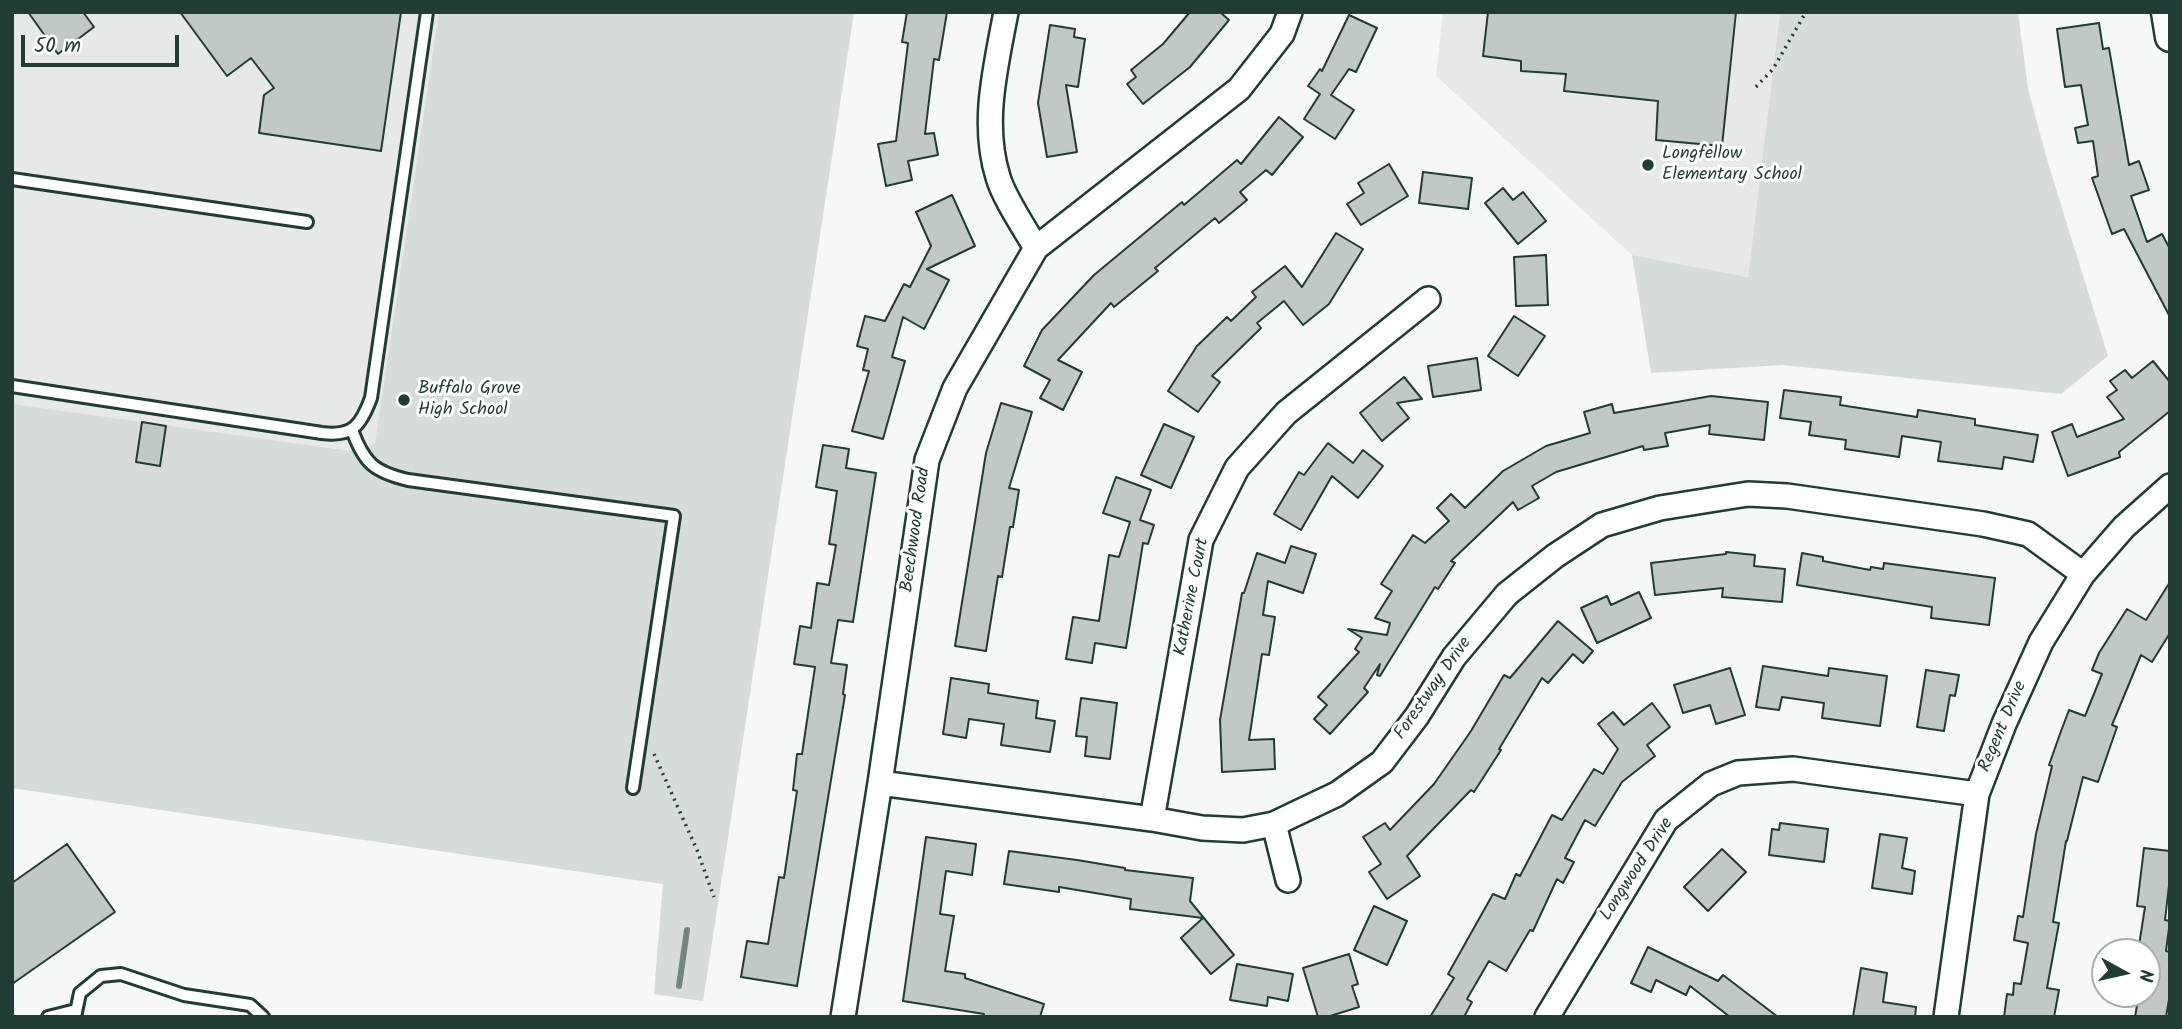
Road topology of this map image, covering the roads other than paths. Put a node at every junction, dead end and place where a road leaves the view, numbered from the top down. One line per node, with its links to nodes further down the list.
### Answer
1 (426, 12): 11 (lane)
2 (1006, 12): 8 (street)
3 (1290, 12): 8 (street, Beechwood Road)
4 (2166, 12): 5 (street)
5 (2170, 37)
6 (12, 179): 7 (lane)
7 (307, 222)
8 (1036, 248): 14 (street, Beechwood Road)
9 (1428, 299): 17 (street, Katherine Court)
10 (12, 386): 11 (lane)
11 (352, 430): 15 (lane)
12 (2170, 486): 13 (street, Regent Drive)
13 (2083, 574): 16 (street, Regent Drive); 18 (street, Forestway Drive)
14 (880, 783): 17 (street, Forestway Drive); 23 (street, Beechwood Road)
15 (633, 788)
16 (1977, 794): 24 (street, Longwood Drive); 25 (street, Regent Drive)
17 (1152, 818): 18 (street, Forestway Drive)
18 (1274, 824): 19 (street)
19 (1288, 880)
20 (75, 1013): 21 (lane); 22 (lane)
21 (48, 1017)
22 (263, 1017)
23 (842, 1017)
24 (1547, 1017)
25 (1946, 1017)

